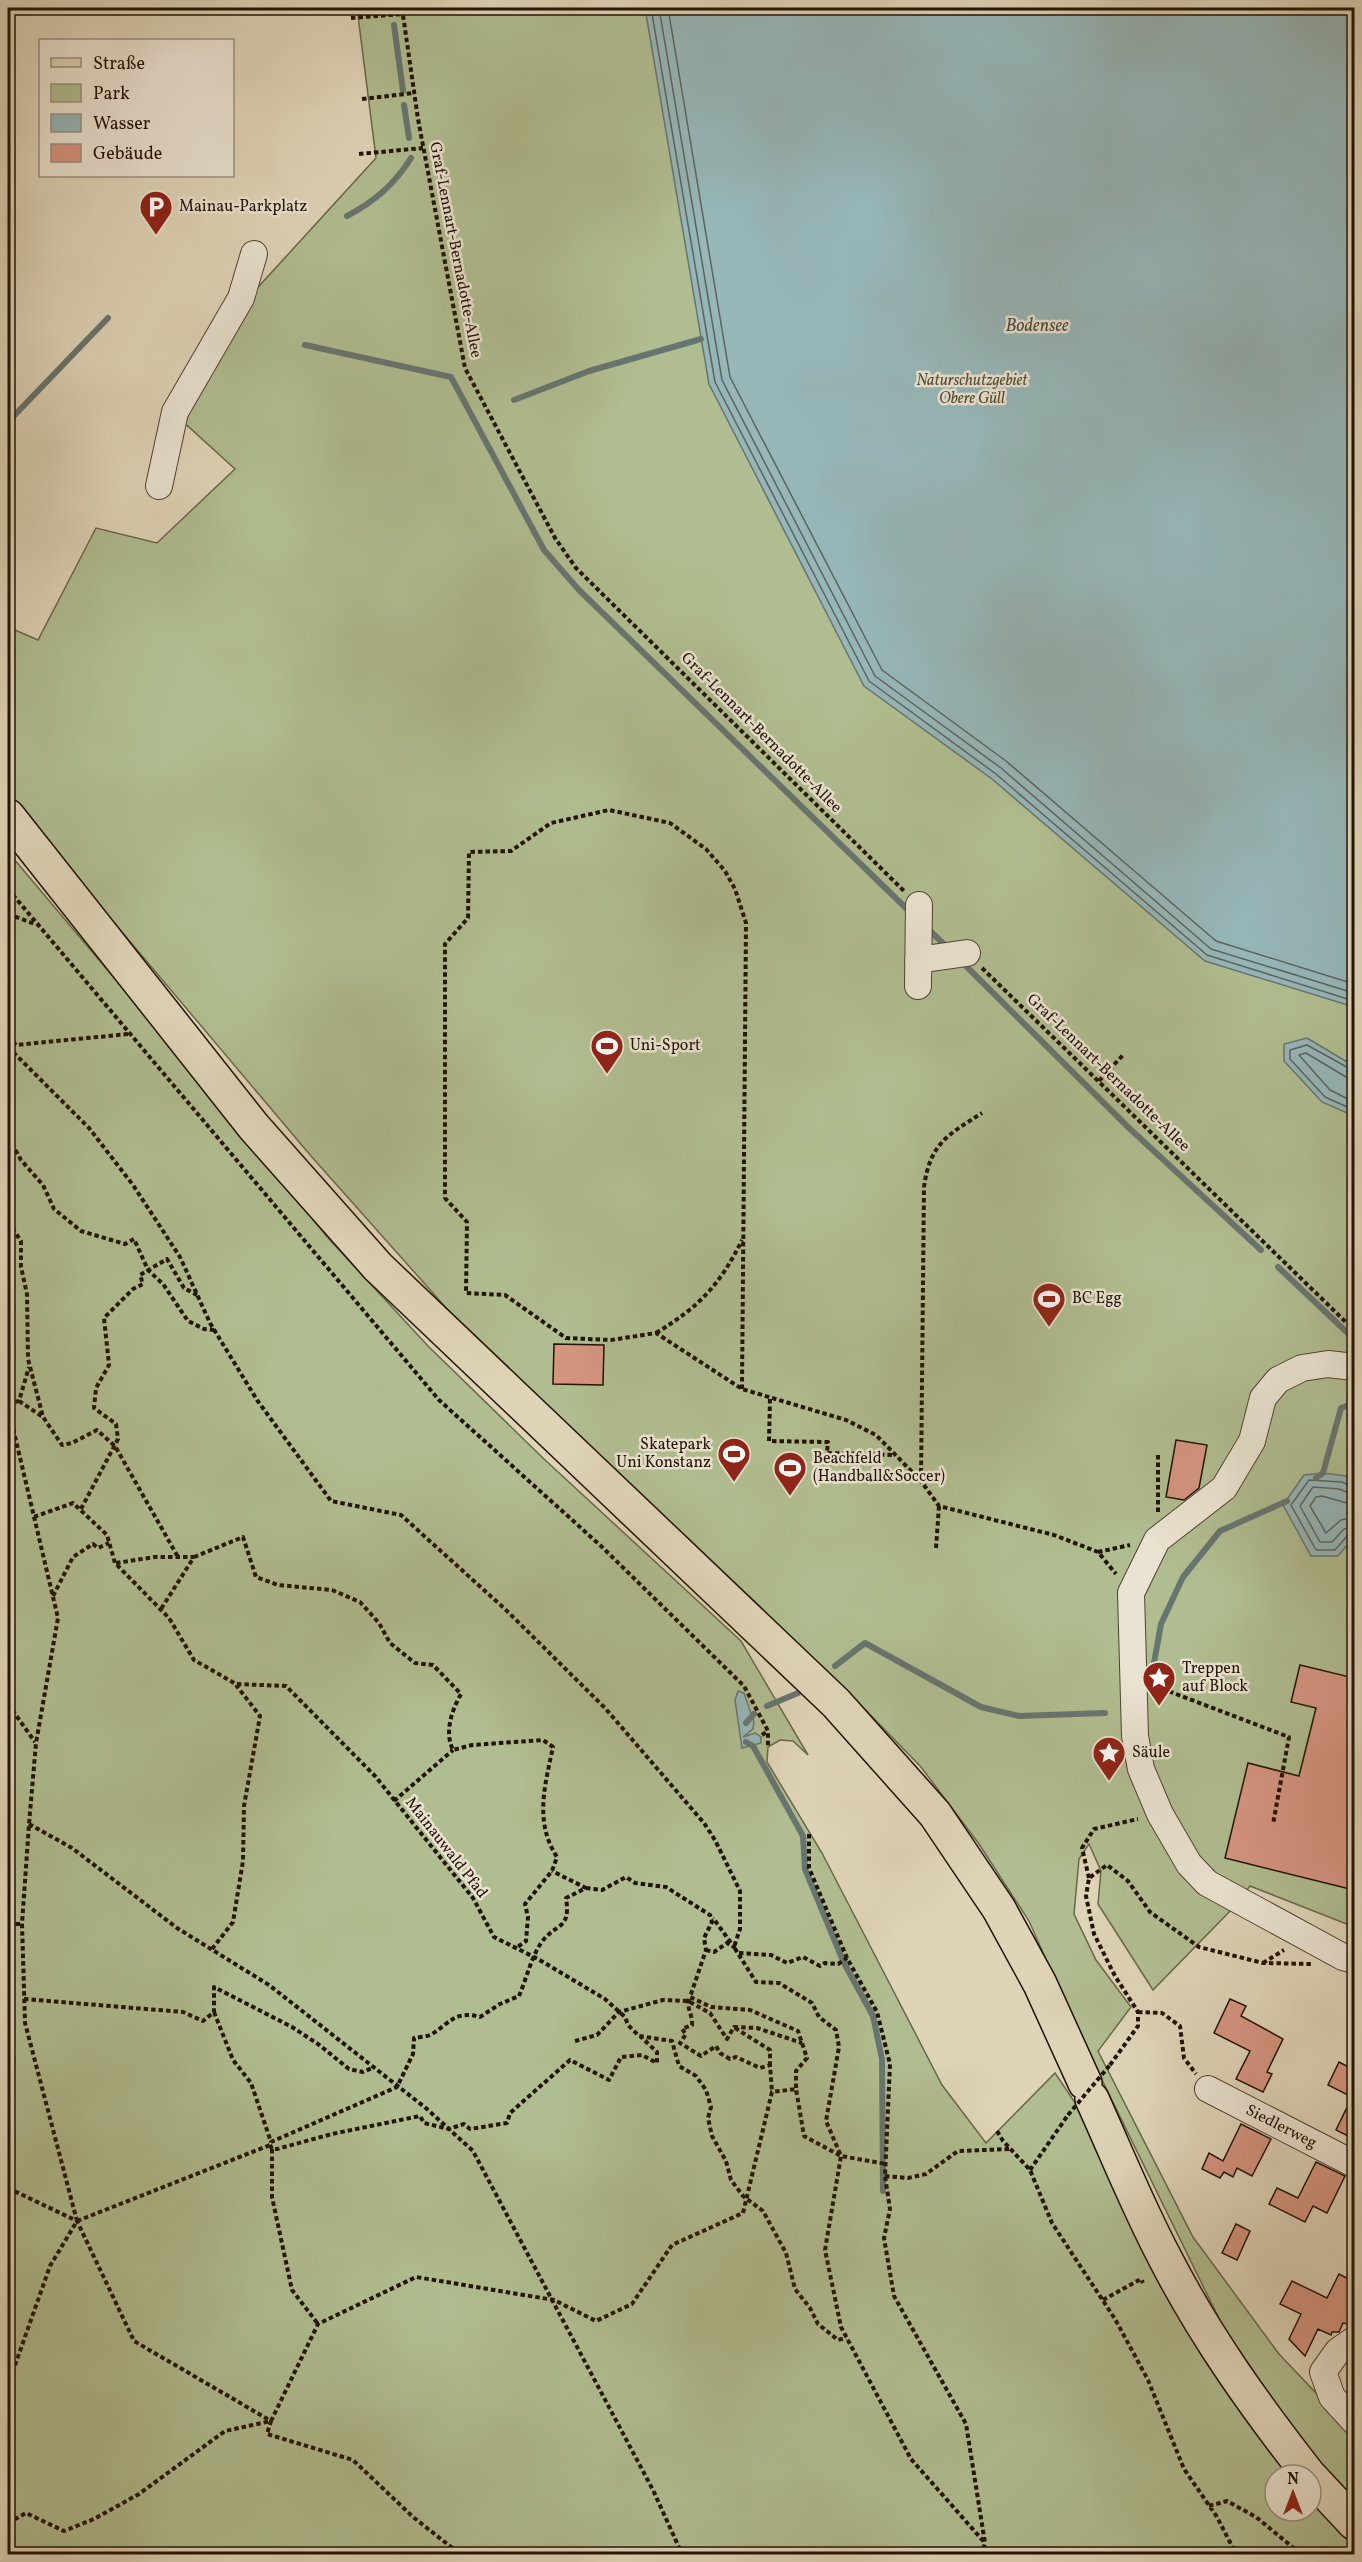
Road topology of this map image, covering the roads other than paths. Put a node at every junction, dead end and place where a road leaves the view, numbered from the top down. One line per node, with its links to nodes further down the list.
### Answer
1 (254, 254): 2 (street)
2 (159, 486)
3 (8, 816): 14 (main road)
4 (919, 905): 6 (street)
5 (967, 952): 6 (street)
6 (918, 960): 7 (street)
7 (918, 986)
8 (1354, 1367): 9 (street)
9 (1349, 1958)
10 (1208, 2089): 11 (street, Siedlerweg)
11 (1354, 2164)
12 (1354, 2340): 13 (street)
13 (1354, 2421)
14 (1300, 2463)
15 (1323, 2490): 16 (main road)
16 (1354, 2523)

